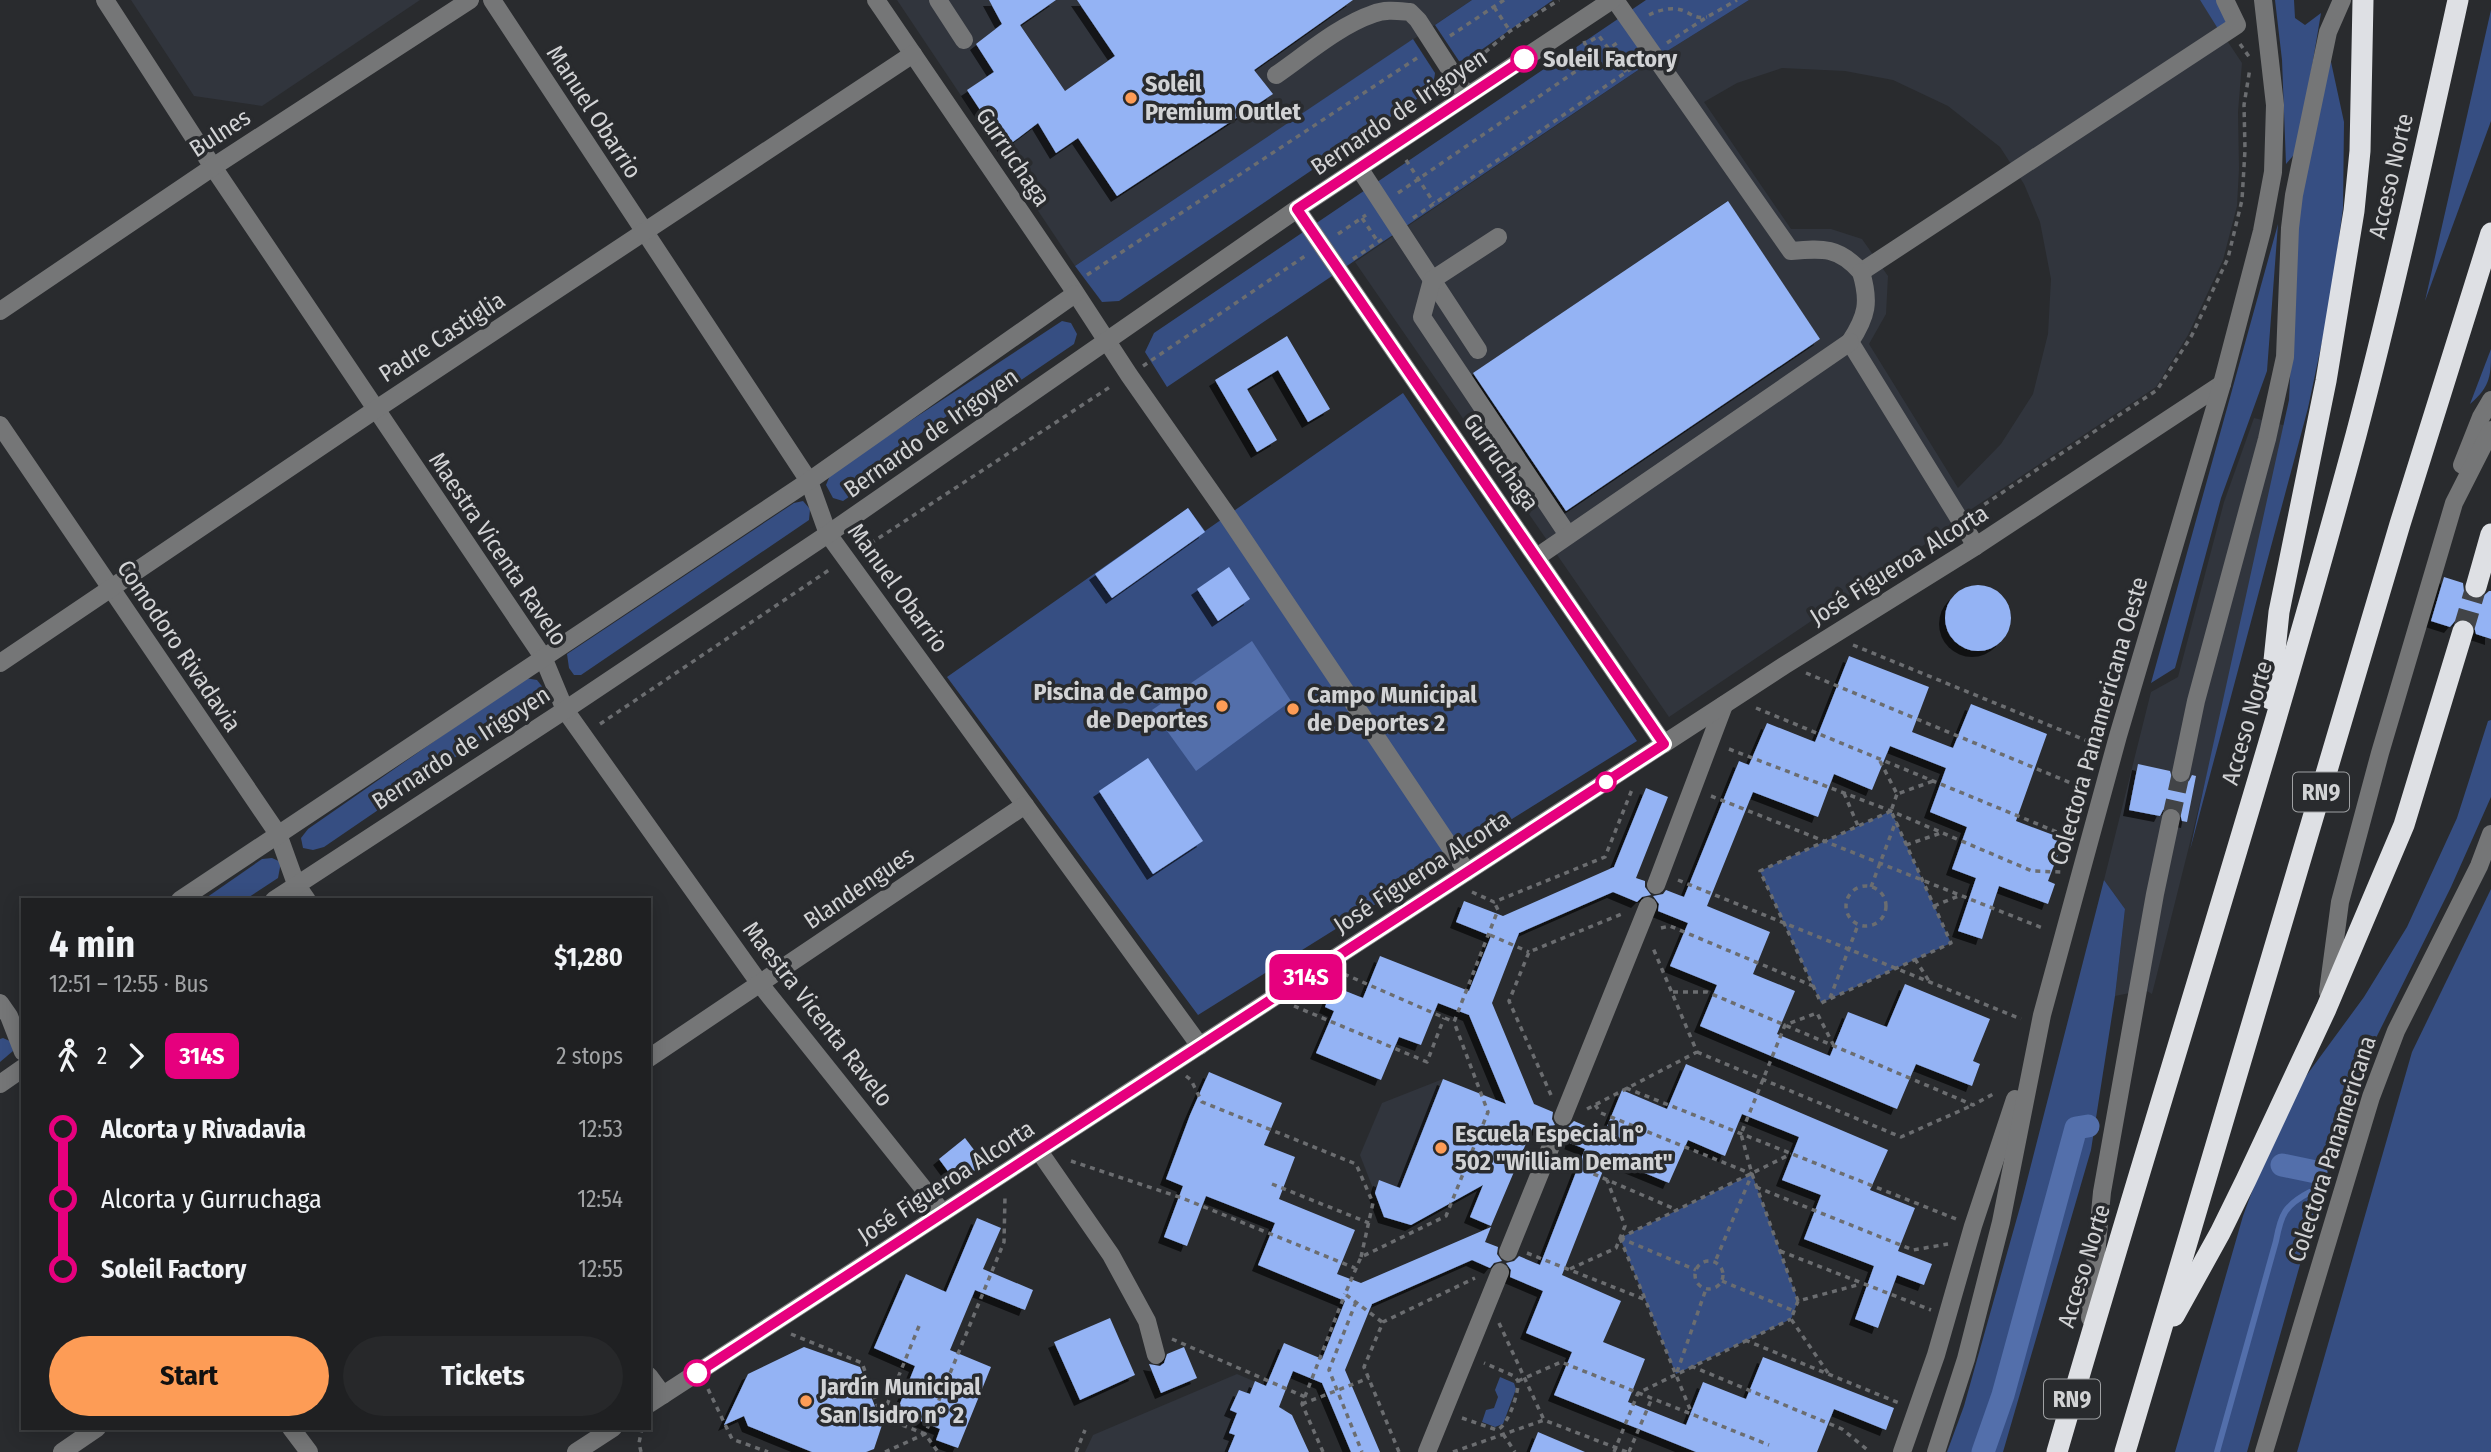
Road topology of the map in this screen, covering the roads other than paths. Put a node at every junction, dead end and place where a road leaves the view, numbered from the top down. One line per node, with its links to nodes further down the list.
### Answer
1 (105, 0): 18 (street, Maestra Vicenta Ravelo)
2 (470, 0): 18 (street, Bulnes)
3 (492, 0): 21 (street, Manuel Obarrio)
4 (876, 0): 15 (street, Gurruchaga)
5 (938, 0): 14 (street)
6 (1614, 0): 17 (street, Bernardo de Irigoyen); 24 (street)
7 (2225, 0): 24 (street)
8 (2255, 0): 13 (street)
9 (2263, 0): 13 (street, Colectora Panamericana Oeste)
10 (2342, 0): 52 (street)
11 (2363, 0): 51 (highway)
12 (2458, 0): 51 (highway, Acceso Norte / RN9)
13 (2266, 26): 31 (street, Colectora Panamericana Oeste)
14 (964, 40)
15 (913, 54): 21 (street, Padre Castiglia); 26 (street, Gurruchaga)
16 (1276, 75): 17 (street)
17 (1467, 96): 19 (street, Bernardo de Irigoyen)
18 (213, 167): 27 (street, Bulnes); 33 (street, Maestra Vicenta Ravelo)
19 (1359, 168): 20 (street, Bernardo de Irigoyen); 25 (street)
20 (1297, 209): 28 (street, Bernardo de Irigoyen); 42 (street, Gurruchaga)
21 (644, 233): 33 (street, Padre Castiglia); 36 (street, Manuel Obarrio)
22 (2491, 233): 80 (highway, RN9)
23 (1498, 237): 25 (street)
24 (1861, 272): 29 (street)
25 (1432, 280): 30 (street); 40 (street)
26 (1073, 290): 28 (street, Gurruchaga); 36 (street, Bernardo de Irigoyen)
27 (0, 311)
28 (1108, 341): 38 (street, Bernardo de Irigoyen); 57 (street, Gurruchaga)
29 (1850, 342): 40 (street); 41 (street)
30 (1478, 350)
31 (2222, 384): 41 (street, José Figueroa Alcorta); 67 (street, Colectora Panamericana Oeste)
32 (2491, 400): 37 (street)
33 (375, 410): 44 (street, Padre Castiglia); 46 (street, Maestra Vicenta Ravelo)
34 (0, 425): 44 (street, Comodoro Rivadavia)
35 (2491, 430): 37 (street)
36 (809, 481): 38 (street, Manuel Obarrio); 46 (street, Bernardo de Irigoyen)
37 (2454, 503): 65 (street)
38 (828, 534): 49 (street, Bernardo de Irigoyen); 53 (street, Manuel Obarrio)
39 (2491, 534): 43 (highway)
40 (1568, 535): 42 (street)
41 (1976, 546): 48 (street, José Figueroa Alcorta)
42 (1536, 557): 50 (street, Gurruchaga)
43 (2476, 587)
44 (110, 590): 47 (street, Padre Castiglia); 55 (street, Comodoro Rivadavia)
45 (2463, 631): 65 (highway)
46 (543, 657): 49 (street, Maestra Vicenta Ravelo); 55 (street, Bernardo de Irigoyen)
47 (0, 663)
48 (1724, 705): 50 (street, José Figueroa Alcorta); 59 (street)
49 (565, 710): 58 (street, Bernardo de Irigoyen); 64 (street, Maestra Vicenta Ravelo)
50 (1664, 744): 57 (street, José Figueroa Alcorta)
51 (2264, 757): 79 (highway, Acceso Norte / RN9)
52 (2181, 773)
53 (1026, 805): 64 (street, Blandengues); 68 (street, Manuel Obarrio)
54 (2171, 818): 79 (street)
55 (278, 834): 58 (street, Comodoro Rivadavia); 60 (street, Bernardo de Irigoyen)
56 (2491, 834): 97 (street, Colectora Panamericana)
57 (1467, 873): 68 (street, José Figueroa Alcorta)
58 (296, 884): 61 (street, Bernardo de Irigoyen); 62 (street, Comodoro Rivadavia)
59 (1656, 886)
60 (183, 898)
61 (277, 898)
62 (306, 898)
63 (1647, 911): 73 (street)
64 (760, 984): 70 (street, Blandengues); 76 (street, Maestra Vicenta Ravelo)
65 (2326, 1009): 80 (highway)
66 (8, 1012): 69 (street)
67 (2038, 1033): 92 (street); 93 (street, Colectora Panamericana Oeste)
68 (1200, 1046): 75 (street, José Figueroa Alcorta)
69 (21, 1047)
70 (651, 1057)
71 (21, 1069): 72 (street)
72 (0, 1084)
73 (1559, 1110)
74 (1555, 1136): 77 (street)
75 (1039, 1150): 76 (street, José Figueroa Alcorta); 81 (street)
76 (943, 1213): 83 (street, José Figueroa Alcorta)
77 (1508, 1252)
78 (1500, 1272): 91 (street)
79 (2088, 1345): 94 (highway, Acceso Norte / RN9)
80 (2154, 1351): 84 (highway, RN9)
81 (1156, 1355)
82 (651, 1383): 83 (street)
83 (656, 1400)
84 (2133, 1423): 95 (highway, RN9); 96 (highway)
85 (94, 1430): 88 (street)
86 (292, 1430): 89 (street)
87 (610, 1430): 90 (street)
88 (62, 1452)
89 (309, 1452)
90 (576, 1452)
91 (1427, 1452)
92 (1902, 1452)
93 (1936, 1452)
94 (2057, 1452)
95 (2125, 1452)
96 (2133, 1452)
97 (2264, 1452)

